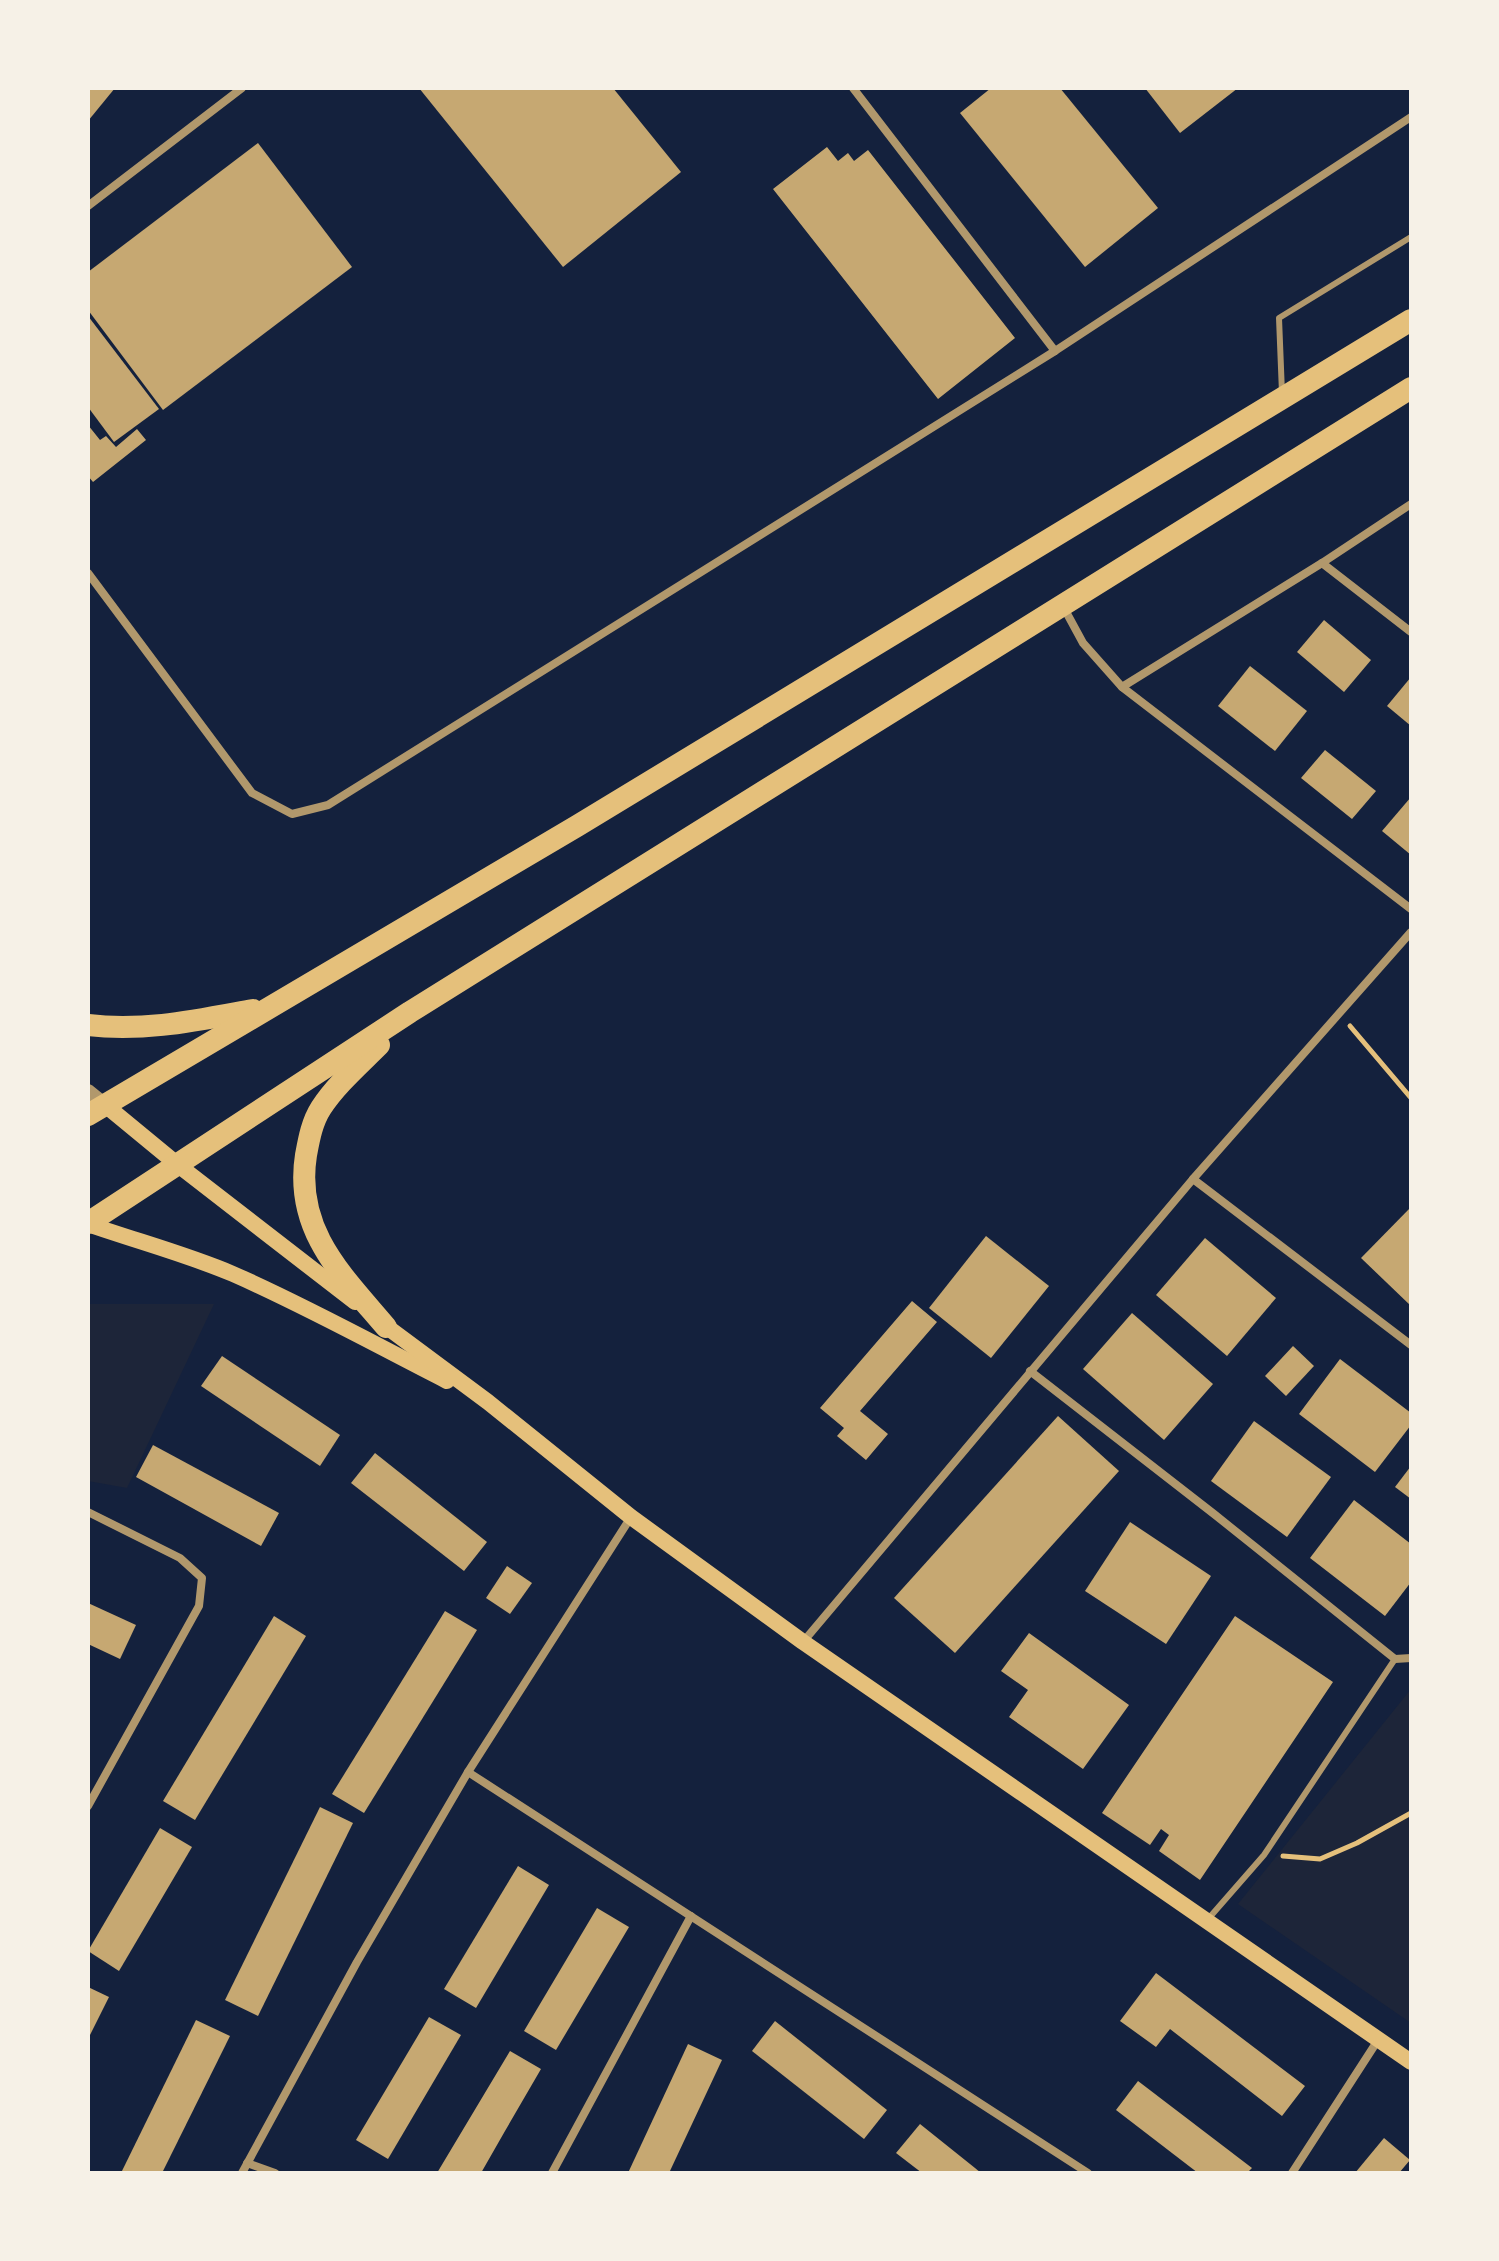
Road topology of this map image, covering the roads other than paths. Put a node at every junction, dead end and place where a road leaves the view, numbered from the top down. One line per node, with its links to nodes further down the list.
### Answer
1 (242, 88): 4 (street)
2 (853, 88): 7 (street)
3 (1411, 117): 7 (street)
4 (88, 206)
5 (1411, 237): 9 (lane)
6 (1411, 320): 9 (highway)
7 (1055, 351): 12 (street)
8 (1411, 388): 13 (highway)
9 (1283, 401): 18 (highway)
10 (1411, 504): 11 (street)
11 (1322, 563): 14 (street); 15 (street)
12 (88, 573)
13 (1062, 604): 15 (street); 19 (highway)
14 (1411, 632)
15 (1122, 687): 16 (street)
16 (1411, 909)
17 (1411, 932): 23 (street)
18 (266, 1008): 20 (highway); 21 (highway)
19 (410, 1012): 22 (highway); 25 (highway)
20 (88, 1025)
21 (93, 1103): 22 (main road)
22 (178, 1165): 24 (highway); 25 (main road)
23 (1193, 1179): 26 (street); 27 (street)
24 (88, 1224): 28 (main road)
25 (386, 1327): 28 (main road)
26 (1411, 1345)
27 (1030, 1371): 31 (street); 33 (street)
28 (488, 1402): 30 (main road)
29 (88, 1512): 35 (street)
30 (631, 1517): 31 (main road); 34 (street)
31 (803, 1642): 37 (main road)
32 (1411, 1658): 33 (street)
33 (1395, 1659): 37 (lane)
34 (468, 1772): 36 (street); 40 (street)
35 (88, 1806)
36 (691, 1916): 43 (street); 44 (street)
37 (1206, 1921): 38 (main road)
38 (1378, 2040): 39 (main road); 45 (street)
39 (1411, 2062)
40 (247, 2163): 41 (street); 42 (street)
41 (242, 2173)
42 (275, 2173)
43 (552, 2173)
44 (1088, 2173)
45 (1292, 2173)

